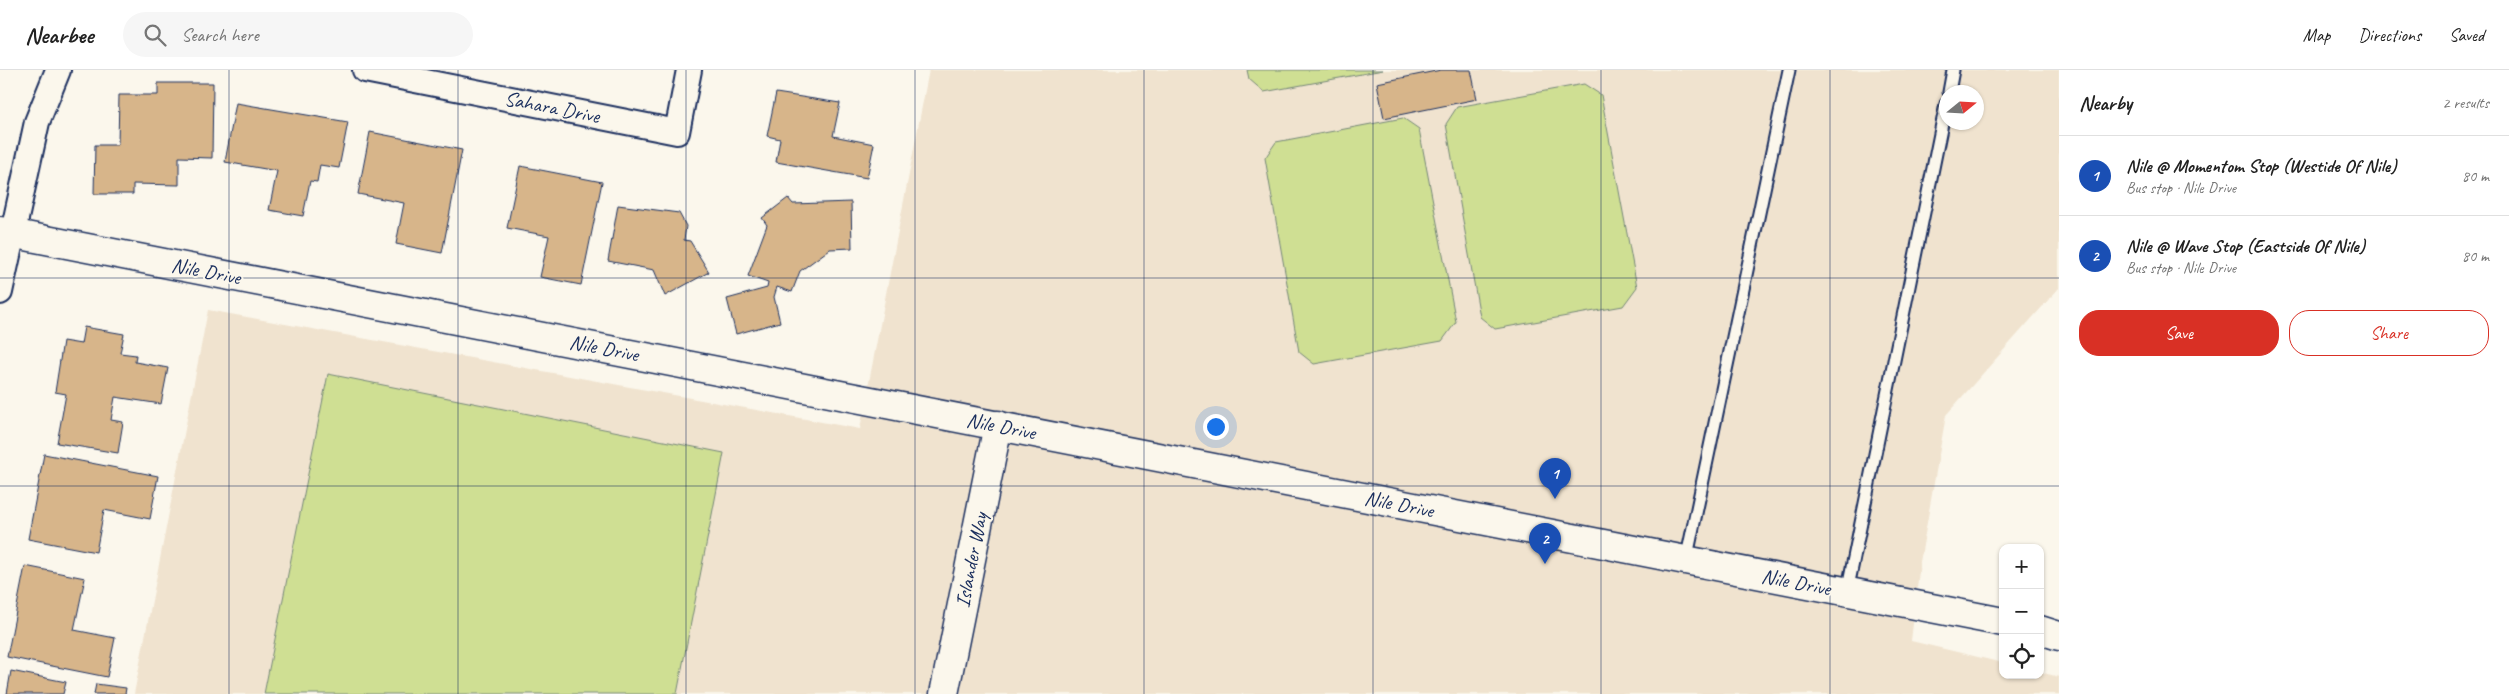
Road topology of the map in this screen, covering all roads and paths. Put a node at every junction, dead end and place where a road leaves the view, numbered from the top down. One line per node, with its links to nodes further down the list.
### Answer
1 (58, 70): 8 (street)
2 (365, 70): 3 (street, Sahara Drive)
3 (689, 70)
4 (1789, 70): 11 (lane)
5 (1953, 70): 6 (lane)
6 (1950, 85)
7 (1941, 130): 12 (lane)
8 (6, 232): 9 (street); 10 (main road, Nile Drive)
9 (0, 292)
10 (998, 425): 11 (main road, Nile Drive); 16 (main road, Islander Way)
11 (1686, 561): 12 (main road, Nile Drive)
12 (1847, 592): 13 (main road, Nile Drive)
13 (1999, 621)
14 (2044, 631): 15 (main road)
15 (2059, 636)
16 (944, 694)

